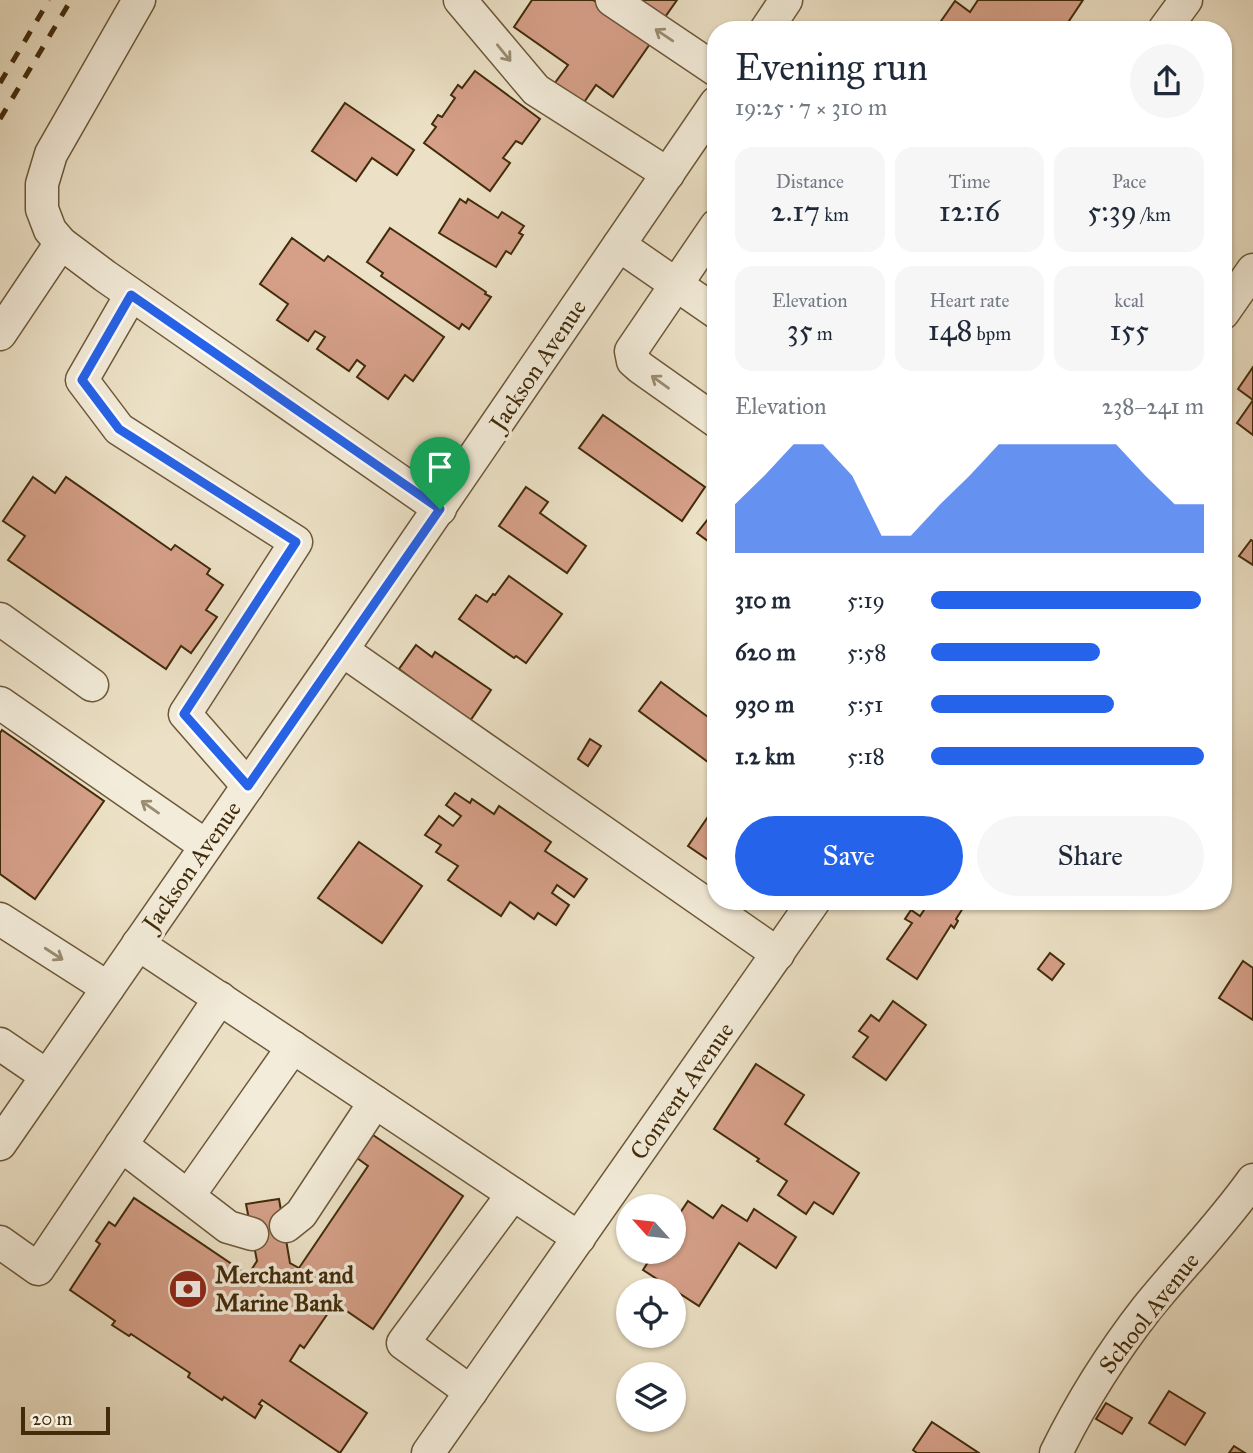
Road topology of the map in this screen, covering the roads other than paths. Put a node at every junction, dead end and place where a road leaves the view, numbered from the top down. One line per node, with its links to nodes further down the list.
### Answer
1 (139, 0): 12 (street)
2 (460, 0): 10 (street, one-way to 10)
3 (612, 0): 8 (street, one-way to 3)
4 (786, 0): 6 (street)
5 (1186, 0): 7 (street)
6 (772, 21)
7 (1171, 21)
8 (707, 64)
9 (707, 117): 10 (street, Jackson Avenue)
10 (668, 174): 13 (street, Jackson Avenue)
11 (707, 239): 15 (street)
12 (61, 243): 17 (street); 19 (street)
13 (619, 245): 15 (street); 21 (street, Jackson Avenue)
14 (1253, 270): 16 (street)
15 (675, 285): 18 (street); 20 (street, one-way to 15)
16 (1232, 293)
17 (131, 295): 21 (street); 26 (street)
18 (707, 306)
19 (0, 334)
20 (707, 414)
21 (440, 509): 23 (street, Jackson Avenue)
22 (0, 619): 24 (street)
23 (342, 650): 26 (street, Jackson Avenue); 28 (street)
24 (92, 685)
25 (0, 703): 27 (street, one-way to 25)
26 (248, 786): 27 (street, Jackson Avenue)
27 (206, 846): 32 (street, Jackson Avenue)
28 (707, 904)
29 (715, 910): 33 (street)
30 (808, 910): 33 (street, Convent Avenue)
31 (0, 919): 34 (street, one-way to 34)
32 (138, 944): 34 (street, Jackson Avenue); 35 (street)
33 (778, 954): 47 (street, Convent Avenue)
34 (108, 988): 38 (street, Jackson Avenue)
35 (220, 998): 37 (street); 41 (street)
36 (0, 1044): 38 (street)
37 (293, 1047): 39 (street); 44 (street)
38 (47, 1076): 40 (street, Jackson Avenue)
39 (375, 1102): 43 (street); 45 (street)
40 (0, 1144)
41 (121, 1145): 44 (street); 48 (street)
42 (1253, 1180): 51 (street, School Avenue)
43 (513, 1194): 47 (street); 49 (street)
44 (189, 1195): 46 (street)
45 (286, 1226)
46 (252, 1234)
47 (579, 1238): 49 (street, Convent Avenue)
48 (0, 1242)
49 (471, 1392): 50 (street, Convent Avenue)
50 (428, 1453)
51 (1056, 1453)

